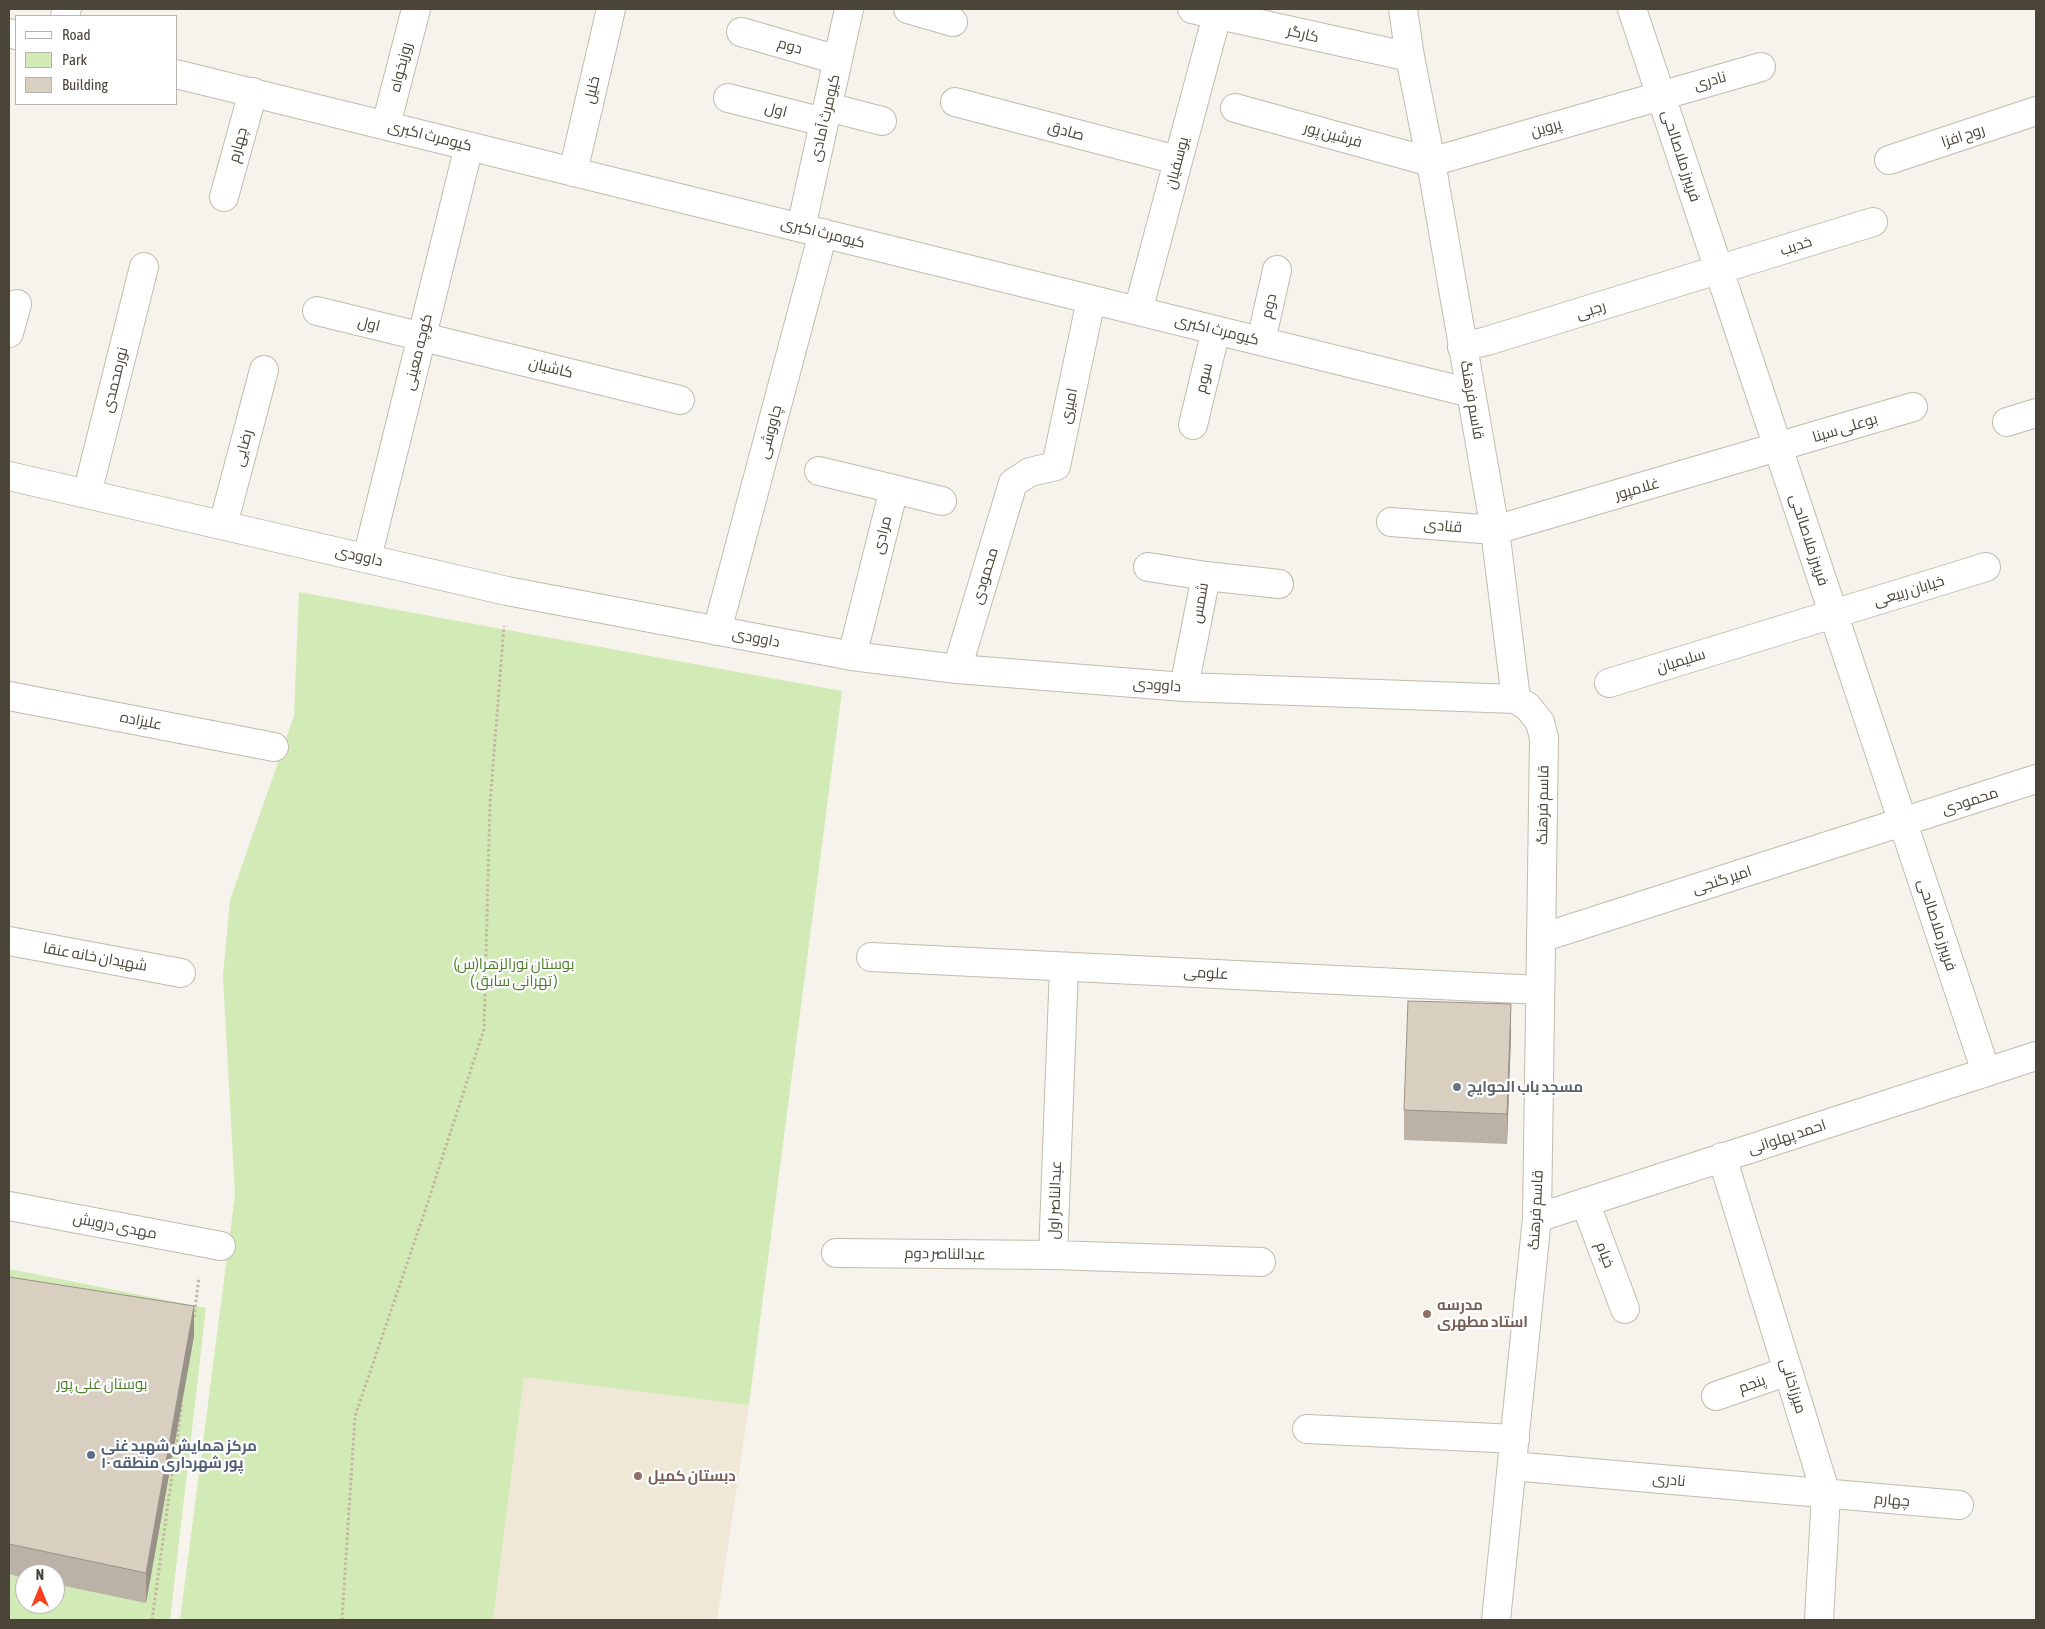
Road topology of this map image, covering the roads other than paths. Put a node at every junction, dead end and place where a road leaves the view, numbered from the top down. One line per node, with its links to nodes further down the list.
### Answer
1 (416, 9): 22 (street, روزیخواه)
2 (611, 9): 27 (street, خلیل)
3 (849, 9): 11 (street, کیومرث آمادی)
4 (908, 9): 8 (street)
5 (1403, 9): 10 (street, قاسم فرهنگ)
6 (1632, 9): 15 (street, فریبرز ملاصالحی)
7 (1202, 11): 10 (street, کارگر); 24 (street, یوسفیان)
8 (953, 22)
9 (741, 32): 11 (street, دوم)
10 (1410, 58): 26 (street, قاسم فرهنگ)
11 (838, 60): 20 (street, کیومرث آمادی)
12 (1760, 67): 15 (street, نادری)
13 (178, 74): 14 (street, کیومرث اکبری)
14 (252, 92): 22 (street, کیومرث اکبری); 28 (street, چهارم)
15 (1660, 95): 26 (street, پروین); 33 (street, فریبرز ملاصالحی)
16 (728, 98): 20 (street, اول)
17 (954, 102): 24 (street, صادق)
18 (1235, 108): 26 (street, فرشین پور)
19 (2036, 112): 25 (street, روح افزا)
20 (826, 115): 21 (street, اول); 30 (street, کیومرث آمادی)
21 (882, 121)
22 (386, 126): 23 (street, کیومرث اکبری)
23 (469, 146): 27 (street, کیومرث اکبری); 40 (street, کوچه معینی)
24 (1177, 160): 37 (street, یوسفیان)
25 (1889, 160)
26 (1431, 162): 42 (street, قاسم فرهنگ)
27 (573, 172): 30 (street, کیومرث اکبری)
28 (224, 198)
29 (1873, 222): 33 (street, خدیب)
30 (812, 230): 34 (street, کیومرث اکبری); 66 (street, چاووشی)
31 (144, 267): 55 (street, نورمحمدی)
32 (1277, 270): 41 (street, دوم)
33 (1719, 271): 42 (street, رجبی); 50 (street, فریبرز ملاصالحی)
34 (1091, 300): 37 (street, کیومرث اکبری); 53 (street, امیری)
35 (17, 304): 39 (street)
36 (317, 311): 40 (street, اول)
37 (1138, 311): 38 (street, کیومرث اکبری)
38 (1216, 330): 41 (street, کیومرث اکبری); 49 (street, سوم)
39 (9, 333)
40 (422, 337): 45 (street, کاشیان); 60 (street, کوچه معینی)
41 (1261, 341): 44 (street, کیومرث اکبری)
42 (1462, 347): 44 (street, قاسم فرهنگ)
43 (264, 370): 58 (street, رضایی)
44 (1471, 393): 59 (street, قاسم فرهنگ)
45 (680, 400)
46 (1913, 407): 50 (street, بوعلی سینا)
47 (2036, 413): 48 (street)
48 (2007, 422)
49 (1193, 425)
50 (1778, 448): 59 (street, غلامپور); 65 (street, فریبرز ملاصالحی)
51 (819, 472): 54 (street)
52 (9, 476): 55 (street, داوودی)
53 (1013, 483): 68 (street, محمودی)
54 (894, 489): 56 (street); 67 (street, مرادی)
55 (87, 494): 58 (street, داوودی)
56 (942, 500)
57 (1392, 522): 59 (street, قنادی)
58 (223, 525): 60 (street, داوودی)
59 (1496, 530): 72 (street, قاسم فرهنگ)
60 (367, 558): 66 (street, داوودی)
61 (1148, 567): 63 (street, شمس)
62 (1986, 567): 65 (street, خیابان ربیعی)
63 (1206, 576): 64 (street); 70 (street, شمس)
64 (1279, 584)
65 (1833, 614): 69 (street, سلیمیان); 75 (street, فریبرز ملاصالحی)
66 (718, 631): 67 (street, داوودی)
67 (852, 656): 68 (street, داوودی)
68 (957, 669): 70 (street, داوودی)
69 (1609, 683)
70 (1184, 687): 72 (street, داوودی)
71 (9, 696): 73 (street, علیزاده)
72 (1516, 699): 76 (street, قاسم فرهنگ)
73 (274, 747)
74 (2036, 779): 75 (street, محمودی)
75 (1903, 822): 76 (street, امیر گنجی); 83 (street, فریبرز ملاصالحی)
76 (1541, 938): 81 (street, قاسم فرهنگ)
77 (9, 941): 80 (street, شهیدان خانه‌ عنقا)
78 (871, 957): 79 (street, علومی)
79 (1064, 967): 81 (street, علومی); 90 (street, عبدالناصر اول)
80 (181, 973)
81 (1540, 990): 87 (street, قاسم فرهنگ)
82 (2036, 1056): 83 (street, احمد پهلوانی)
83 (1986, 1072): 84 (street, احمد پهلوانی)
84 (1722, 1158): 85 (street, احمد پهلوانی); 93 (street, میرزاخانی)
85 (1585, 1202): 87 (street, احمد پهلوانی); 92 (street, خیام)
86 (9, 1206): 88 (street, مهدی درویش)
87 (1538, 1218): 96 (street, قاسم فرهنگ)
88 (212, 1245)
89 (836, 1253): 90 (street, عبدالناصر دوم)
90 (1053, 1255): 91 (street, عبدالناصر اول)
91 (1261, 1262)
92 (1625, 1309)
93 (1788, 1371): 94 (street, پنجم); 98 (street, میرزاخانی)
94 (1716, 1396)
95 (1307, 1429): 96 (street)
96 (1515, 1439): 97 (street, قاسم فرهنگ)
97 (1512, 1466): 98 (street, نادری); 100 (street, قاسم فرهنگ)
98 (1826, 1494): 99 (street, چهارم); 101 (street, میرزاخانی)
99 (1959, 1505)
100 (1496, 1620)
101 (1819, 1620)

